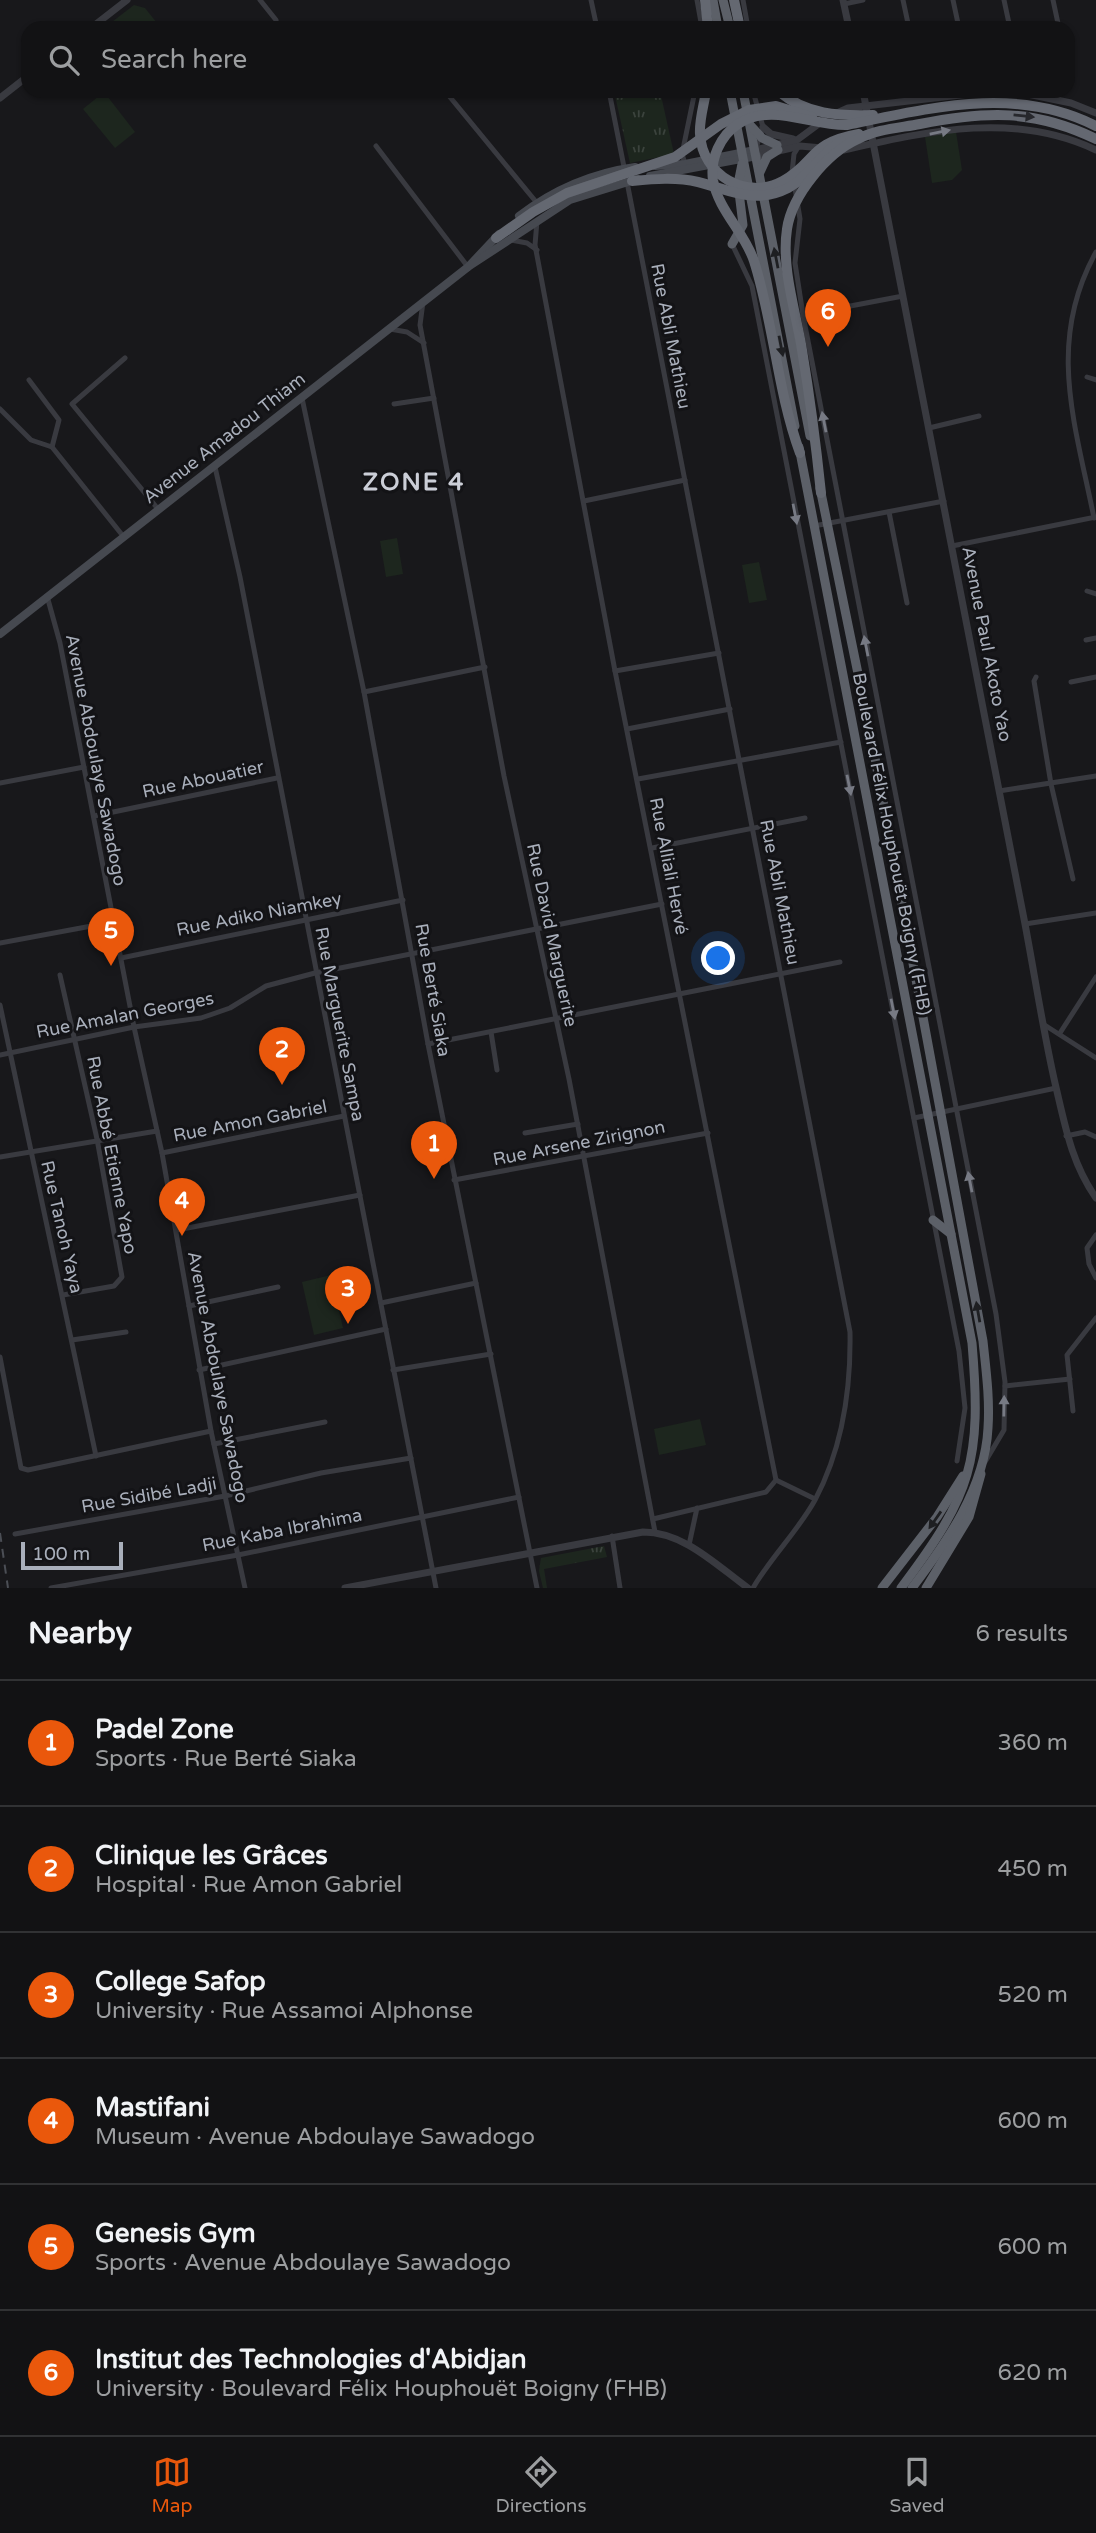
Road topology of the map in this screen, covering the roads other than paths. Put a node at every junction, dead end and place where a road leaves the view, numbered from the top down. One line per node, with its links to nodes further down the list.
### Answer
1 (127, 0): 16 (street)
2 (260, 0): 17 (street)
3 (591, 0): 18 (street)
4 (697, 0): 19 (street)
5 (705, 0): 20 (highway)
6 (713, 0): 21 (highway)
7 (723, 0): 22 (highway)
8 (734, 0): 23 (highway)
9 (743, 0): 24 (street)
10 (863, 0): 15 (street)
11 (903, 0): 26 (street)
12 (953, 0): 27 (street)
13 (1004, 0): 28 (street)
14 (1053, 0): 29 (street)
15 (844, 2): 25 (street)
16 (100, 21)
17 (276, 21)
18 (596, 21)
19 (701, 21)
20 (707, 21)
21 (717, 21)
22 (728, 21)
23 (738, 21)
24 (747, 21)
25 (848, 21)
26 (908, 21)
27 (958, 21)
28 (1008, 21)
29 (1058, 21)
30 (21, 82): 31 (street)
31 (0, 98)
32 (451, 98): 67 (street)
33 (610, 98): 64 (street, Rue Abli Mathieu)
34 (694, 98): 63 (street)
35 (705, 98): 51 (highway)
36 (731, 98): 62 (highway, Boulevard Félix Houphouët Boigny (FHB))
37 (745, 98): 48 (highway, Boulevard Félix Houphouët Boigny (FHB))
38 (754, 98): 52 (street)
39 (788, 98): 46 (highway)
40 (864, 98): 44 (street, Avenue Paul Akoto Yao)
41 (946, 98): 43 (street)
42 (1047, 98): 47 (street)
43 (889, 106): 44 (street); 53 (street)
44 (866, 107): 45 (street); 56 (street, Avenue Paul Akoto Yao)
45 (848, 108): 55 (street); 59 (street)
46 (905, 113): 50 (highway); 51 (highway)
47 (1096, 113)
48 (751, 126): 52 (highway); 61 (highway, Boulevard Félix Houphouët Boigny (FHB))
49 (908, 126): 51 (highway); 54 (highway, one-way to 54); 93 (highway)
50 (1096, 126)
51 (849, 130): 66 (highway); 69 (highway); 90 (highway)
52 (761, 132): 55 (street); 58 (highway); 61 (street)
53 (899, 139): 56 (street); 60 (street, one-way to 60)
54 (1096, 139)
55 (798, 143): 58 (street); 59 (street); 76 (street)
56 (873, 145): 59 (street); 74 (street, Avenue Paul Akoto Yao)
57 (376, 146): 73 (street)
58 (777, 147): 61 (street); 65 (highway)
59 (859, 147)
60 (1096, 150)
61 (756, 153): 62 (main road, Avenue Amadou Thiam); 65 (highway, Boulevard Félix Houphouët Boigny (FHB))
62 (743, 156): 63 (main road, Avenue Amadou Thiam); 70 (highway); 90 (highway, Boulevard Félix Houphouët Boigny (FHB), one-way to 90)
63 (686, 167): 64 (main road, Avenue Amadou Thiam); 66 (main road, Avenue Amadou Thiam)
64 (624, 168): 66 (street, Rue Abli Mathieu); 67 (main road, Avenue Amadou Thiam)
65 (760, 174): 93 (highway, Boulevard Félix Houphouët Boigny (FHB), one-way to 65)
66 (630, 181): 68 (main road, Avenue Amadou Thiam); 92 (street, Rue Abli Mathieu)
67 (537, 203): 69 (main road, Avenue Amadou Thiam)
68 (538, 218): 69 (main road, Avenue Amadou Thiam); 71 (street, Rue Alliali Hervé)
69 (501, 239): 71 (street); 73 (main road, Avenue Amadou Thiam)
70 (732, 244): 120 (street, one-way to 120)
71 (537, 250): 94 (street, Rue Alliali Hervé)
72 (1096, 252): 98 (street)
73 (468, 267): 75 (main road, Avenue Amadou Thiam)
74 (903, 296): 76 (street); 88 (street, Avenue Paul Akoto Yao)
75 (424, 301): 77 (main road, Avenue Amadou Thiam); 78 (street, Rue David Marguerite)
76 (803, 315): 99 (street, one-way to 76)
77 (387, 329): 78 (street); 83 (main road, Avenue Amadou Thiam)
78 (424, 343): 84 (street, Rue David Marguerite)
79 (125, 358): 96 (street)
80 (1087, 377): 82 (street)
81 (29, 380): 89 (street)
82 (1096, 380)
83 (302, 398): 91 (main road, Avenue Amadou Thiam); 117 (street, Rue Berté Siaka)
84 (434, 398): 85 (street); 112 (street, Rue David Marguerite)
85 (394, 404)
86 (0, 409): 89 (street)
87 (979, 416): 88 (street)
88 (929, 428): 95 (street, Avenue Paul Akoto Yao)
89 (52, 447): 102 (street)
90 (800, 453): 101 (highway, Boulevard Félix Houphouët Boigny (FHB))
91 (215, 467): 96 (main road, Avenue Amadou Thiam); 124 (street, Rue Marguerite Sampa)
92 (685, 480): 94 (street); 111 (street, Rue Abli Mathieu)
93 (821, 493): 100 (highway, Boulevard Félix Houphouët Boigny (FHB))
94 (584, 501): 113 (street, Rue Alliali Hervé)
95 (944, 501): 97 (street); 103 (street, Avenue Paul Akoto Yao)
96 (158, 509): 102 (main road, Avenue Amadou Thiam)
97 (889, 512): 99 (street); 107 (street)
98 (1095, 517): 103 (street)
99 (842, 521): 100 (street); 163 (street, one-way to 99)
100 (828, 524): 101 (street); 164 (highway, Boulevard Félix Houphouët Boigny (FHB))
101 (814, 526): 165 (highway, Boulevard Félix Houphouët Boigny (FHB))
102 (123, 536): 106 (main road, Avenue Amadou Thiam)
103 (952, 546): 128 (street, Avenue Paul Akoto Yao)
104 (1087, 591): 105 (street)
105 (1096, 594)
106 (47, 596): 108 (main road, Avenue Amadou Thiam); 122 (street, Avenue Abdoulaye Sawadogo)
107 (906, 603)
108 (0, 634)
109 (1096, 638): 110 (street)
110 (1086, 640)
111 (719, 653): 113 (street); 118 (street, Rue Abli Mathieu)
112 (485, 667): 117 (street); 140 (street, Rue David Marguerite)
113 (615, 671): 119 (street, Rue Alliali Hervé)
114 (1036, 677): 127 (street)
115 (1096, 677): 116 (street)
116 (1072, 682)
117 (364, 692): 134 (street, Rue Berté Siaka)
118 (730, 709): 119 (street); 121 (street, Rue Abli Mathieu)
119 (626, 729): 125 (street, Rue Alliali Hervé)
120 (841, 742): 121 (street); 167 (street, one-way to 167)
121 (740, 760): 125 (street); 131 (street, Rue Abli Mathieu)
122 (84, 767): 126 (street); 129 (street, Avenue Abdoulaye Sawadogo)
123 (1096, 776): 127 (street)
124 (277, 778): 129 (street, Rue Abouatier); 137 (street, Rue Marguerite Sampa)
125 (638, 779): 132 (street, Rue Alliali Hervé)
126 (0, 783)
127 (1051, 784): 128 (street); 133 (street)
128 (999, 791): 139 (street, Avenue Paul Akoto Yao)
129 (94, 816): 138 (street, Avenue Abdoulaye Sawadogo)
130 (804, 818): 131 (street)
131 (754, 828): 132 (street); 145 (street, Rue Abli Mathieu)
132 (652, 848): 135 (street, Rue Alliali Hervé)
133 (1073, 879)
134 (403, 900): 137 (street, Rue Adiko Niamkey); 142 (street, Rue Berté Siaka)
135 (662, 904): 140 (street, Rue Amalan Georges); 149 (street, Rue Alliali Hervé)
136 (1096, 913): 139 (street)
137 (305, 918): 143 (street, Rue Adiko Niamkey); 146 (street, Rue Marguerite Sampa)
138 (113, 922): 141 (street); 143 (street, Avenue Abdoulaye Sawadogo)
139 (1026, 924): 152 (street, Avenue Paul Akoto Yao)
140 (537, 929): 142 (street, Rue Amalan Georges); 151 (street, Rue David Marguerite)
141 (0, 943)
142 (414, 955): 146 (street, Rue Amalan Georges); 157 (street, Rue Berté Siaka)
143 (121, 958): 153 (street, Avenue Abdoulaye Sawadogo)
144 (840, 962): 145 (street)
145 (782, 972): 149 (street); 213 (street, Rue Abli Mathieu)
146 (315, 973): 153 (street, Rue Amalan Georges); 166 (street, Rue Marguerite Sampa)
147 (60, 975): 156 (street, Rue Abbé Etienne Yapo)
148 (1096, 977): 155 (street)
149 (679, 993): 151 (street); 171 (street, Rue Alliali Hervé)
150 (0, 1005): 158 (street, Rue Tanoh Yaya)
151 (556, 1019): 154 (street); 168 (street, Rue David Marguerite)
152 (1042, 1024): 155 (street); 162 (street, Avenue Paul Akoto Yao)
153 (134, 1027): 156 (street, Rue Amalan Georges); 169 (street, Avenue Abdoulaye Sawadogo)
154 (491, 1032): 157 (street); 161 (street)
155 (1060, 1033): 160 (street)
156 (75, 1039): 158 (street, Rue Amalan Georges); 174 (street, Rue Abbé Etienne Yapo)
157 (428, 1044): 179 (street, Rue Berté Siaka)
158 (12, 1052): 159 (street, Rue Amalan Georges); 175 (street, Rue Tanoh Yaya)
159 (0, 1055)
160 (1096, 1058)
161 (497, 1070)
162 (1056, 1088): 163 (street); 172 (street, Avenue Paul Akoto Yao)
163 (955, 1109): 164 (street); 201 (street, one-way to 163)
164 (941, 1112): 165 (street); 209 (highway, Boulevard Félix Houphouët Boigny (FHB), one-way to 164)
165 (927, 1115): 167 (street); 184 (highway, Boulevard Félix Houphouët Boigny (FHB))
166 (344, 1116): 176 (street, Rue Amon Gabriel); 180 (street, Rue Marguerite Sampa)
167 (914, 1118): 182 (street)
168 (578, 1124): 170 (street); 177 (street, Rue David Marguerite)
169 (157, 1131): 174 (street); 176 (street, Avenue Abdoulaye Sawadogo)
170 (525, 1133)
171 (708, 1133): 177 (street, Rue Arsene Zirignon); 210 (street, Rue Alliali Hervé)
172 (1066, 1136): 173 (street); 181 (street, Avenue Paul Akoto Yao)
173 (1096, 1137)
174 (97, 1139): 175 (street); 189 (street, Rue Abbé Etienne Yapo)
175 (31, 1151): 178 (street); 189 (street, Rue Tanoh Yaya)
176 (162, 1153): 183 (street, Avenue Abdoulaye Sawadogo)
177 (583, 1156): 179 (street, Rue Arsene Zirignon); 216 (street, Rue David Marguerite)
178 (0, 1157)
179 (454, 1180): 187 (street, Rue Berté Siaka)
180 (360, 1195): 183 (street); 190 (street, Rue Marguerite Sampa)
181 (1096, 1198)
182 (933, 1220): 184 (highway); 208 (street)
183 (177, 1230): 191 (street, Avenue Abdoulaye Sawadogo)
184 (951, 1234): 209 (highway, Boulevard Félix Houphouët Boigny (FHB))
185 (1096, 1235): 186 (street)
186 (1096, 1278)
187 (476, 1283): 190 (street); 196 (street, Rue Berté Siaka)
188 (278, 1287): 191 (street)
189 (63, 1295): 195 (street, Rue Tanoh Yaya)
190 (381, 1303): 193 (street, Rue Marguerite Sampa)
191 (188, 1306): 198 (street, Avenue Abdoulaye Sawadogo)
192 (1096, 1319): 200 (street)
193 (386, 1329): 198 (street); 199 (street, Rue Marguerite Sampa)
194 (126, 1332): 195 (street)
195 (72, 1340): 206 (street, Rue Tanoh Yaya)
196 (491, 1354): 199 (street); 212 (street, Rue Berté Siaka)
197 (0, 1357): 206 (street)
198 (199, 1370): 204 (street, Avenue Abdoulaye Sawadogo)
199 (393, 1370): 207 (street, Rue Marguerite Sampa)
200 (1070, 1379): 201 (street); 202 (street)
201 (1005, 1386): 209 (street, one-way to 201)
202 (1073, 1411)
203 (325, 1422): 205 (street)
204 (211, 1431): 205 (street, Avenue Abdoulaye Sawadogo); 206 (street)
205 (214, 1444): 211 (street, Avenue Abdoulaye Sawadogo)
206 (96, 1456)
207 (411, 1458): 211 (street, Rue Sidibé Ladji); 215 (street, Rue Marguerite Sampa)
208 (957, 1461)
209 (976, 1465): 223 (highway, Boulevard Félix Houphouët Boigny (FHB)); 233 (highway, one-way to 233); 236 (highway)
210 (776, 1480): 213 (street); 214 (street)
211 (225, 1496): 218 (street, Rue Sidibé Ladji); 222 (street, Avenue Abdoulaye Sawadogo)
212 (519, 1497): 215 (street, Rue Kaba Ibrahima); 221 (street, Rue Berté Siaka)
213 (815, 1499): 232 (street, Rue Abli Mathieu)
214 (697, 1508): 216 (street); 220 (street)
215 (421, 1517): 222 (street, Rue Kaba Ibrahima); 224 (street, Rue Marguerite Sampa)
216 (653, 1519): 217 (street, Rue David Marguerite)
217 (655, 1532): 219 (street); 220 (street)
218 (15, 1534)
219 (612, 1536): 221 (street); 230 (street)
220 (689, 1545): 231 (street)
221 (530, 1551): 224 (street); 229 (street, Rue Berté Siaka)
222 (238, 1555): 225 (street, Rue Kaba Ibrahima); 226 (street, Avenue Abdoulaye Sawadogo)
223 (930, 1557): 234 (highway, Boulevard Félix Houphouët Boigny (FHB)); 235 (highway, Boulevard Félix Houphouët Boigny (FHB))
224 (432, 1570): 227 (street); 228 (street, Rue Marguerite Sampa)
225 (51, 1588)
226 (245, 1588)
227 (345, 1588)
228 (436, 1588)
229 (537, 1588)
230 (620, 1588)
231 (748, 1588)
232 (753, 1588)
233 (882, 1588)
234 (901, 1588)
235 (912, 1588)
236 (926, 1588)

